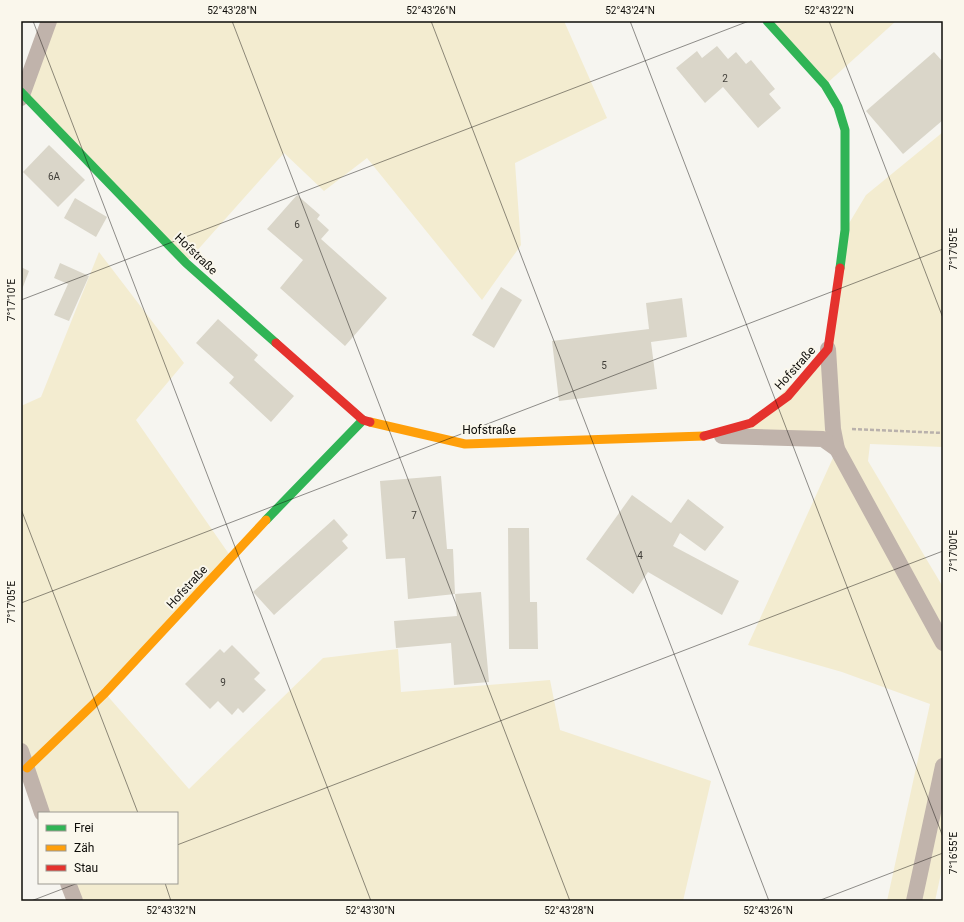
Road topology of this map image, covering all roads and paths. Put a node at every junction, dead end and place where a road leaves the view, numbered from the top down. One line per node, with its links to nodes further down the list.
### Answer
1 (49, 21): 3 (street)
2 (767, 21): 4 (street, Hofstraße)
3 (22, 94): 5 (street, Hofstraße)
4 (828, 349): 6 (street); 8 (street, Hofstraße)
5 (363, 420): 8 (street, Hofstraße); 13 (street, Hofstraße)
6 (833, 428): 7 (path); 9 (street)
7 (943, 433)
8 (709, 436): 9 (street)
9 (837, 449): 10 (street)
10 (943, 642)
11 (21, 751): 13 (street)
12 (943, 766): 17 (street)
13 (27, 768): 14 (street)
14 (42, 812)
15 (68, 884): 16 (street)
16 (74, 901)
17 (914, 901)

